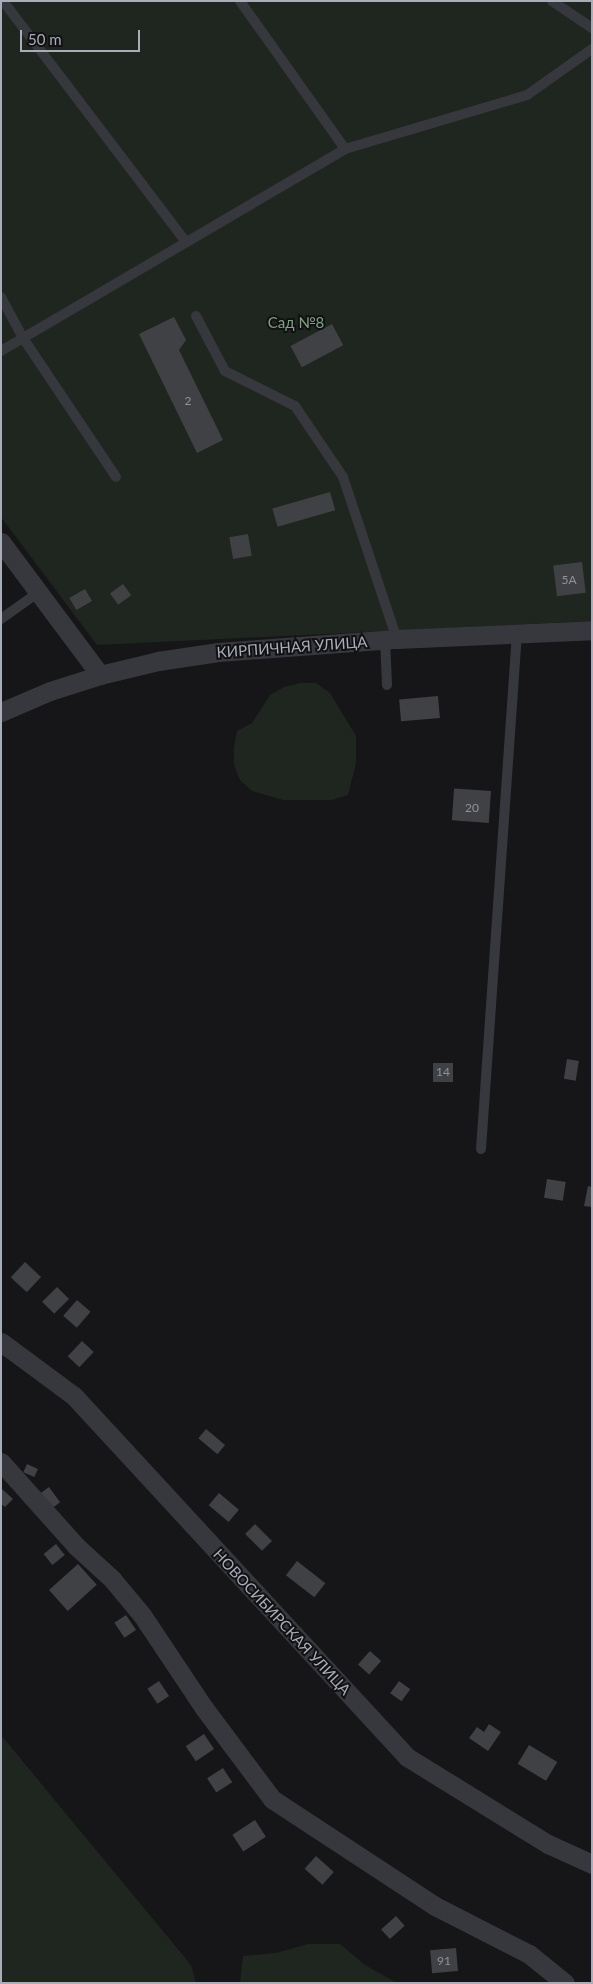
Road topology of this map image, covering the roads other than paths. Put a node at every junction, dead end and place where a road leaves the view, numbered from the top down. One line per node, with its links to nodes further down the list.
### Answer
1 (2, 1): 7 (lane)
2 (240, 1): 6 (lane)
3 (552, 1): 4 (lane)
4 (592, 28)
5 (592, 49): 6 (lane)
6 (346, 149): 7 (lane)
7 (186, 242): 10 (lane)
8 (1, 297): 10 (lane)
9 (196, 316): 18 (lane)
10 (23, 338): 11 (lane); 12 (lane)
11 (1, 351)
12 (116, 477)
13 (1, 542): 14 (street)
14 (39, 592): 15 (lane); 19 (street)
15 (1, 619)
16 (592, 630): 17 (street, КИРПИЧНАЯ УЛИЦА)
17 (517, 633): 18 (street, КИРПИЧНАЯ УЛИЦА); 22 (lane)
18 (391, 639): 19 (street, КИРПИЧНАЯ УЛИЦА); 20 (lane)
19 (100, 675): 21 (street, КИРПИЧНАЯ УЛИЦА)
20 (387, 685)
21 (1, 712)
22 (481, 1149)
23 (1, 1342): 25 (street, НОВОСИБИРСКАЯ УЛИЦА)
24 (1, 1462): 26 (street)
25 (592, 1864)
26 (565, 1983)

